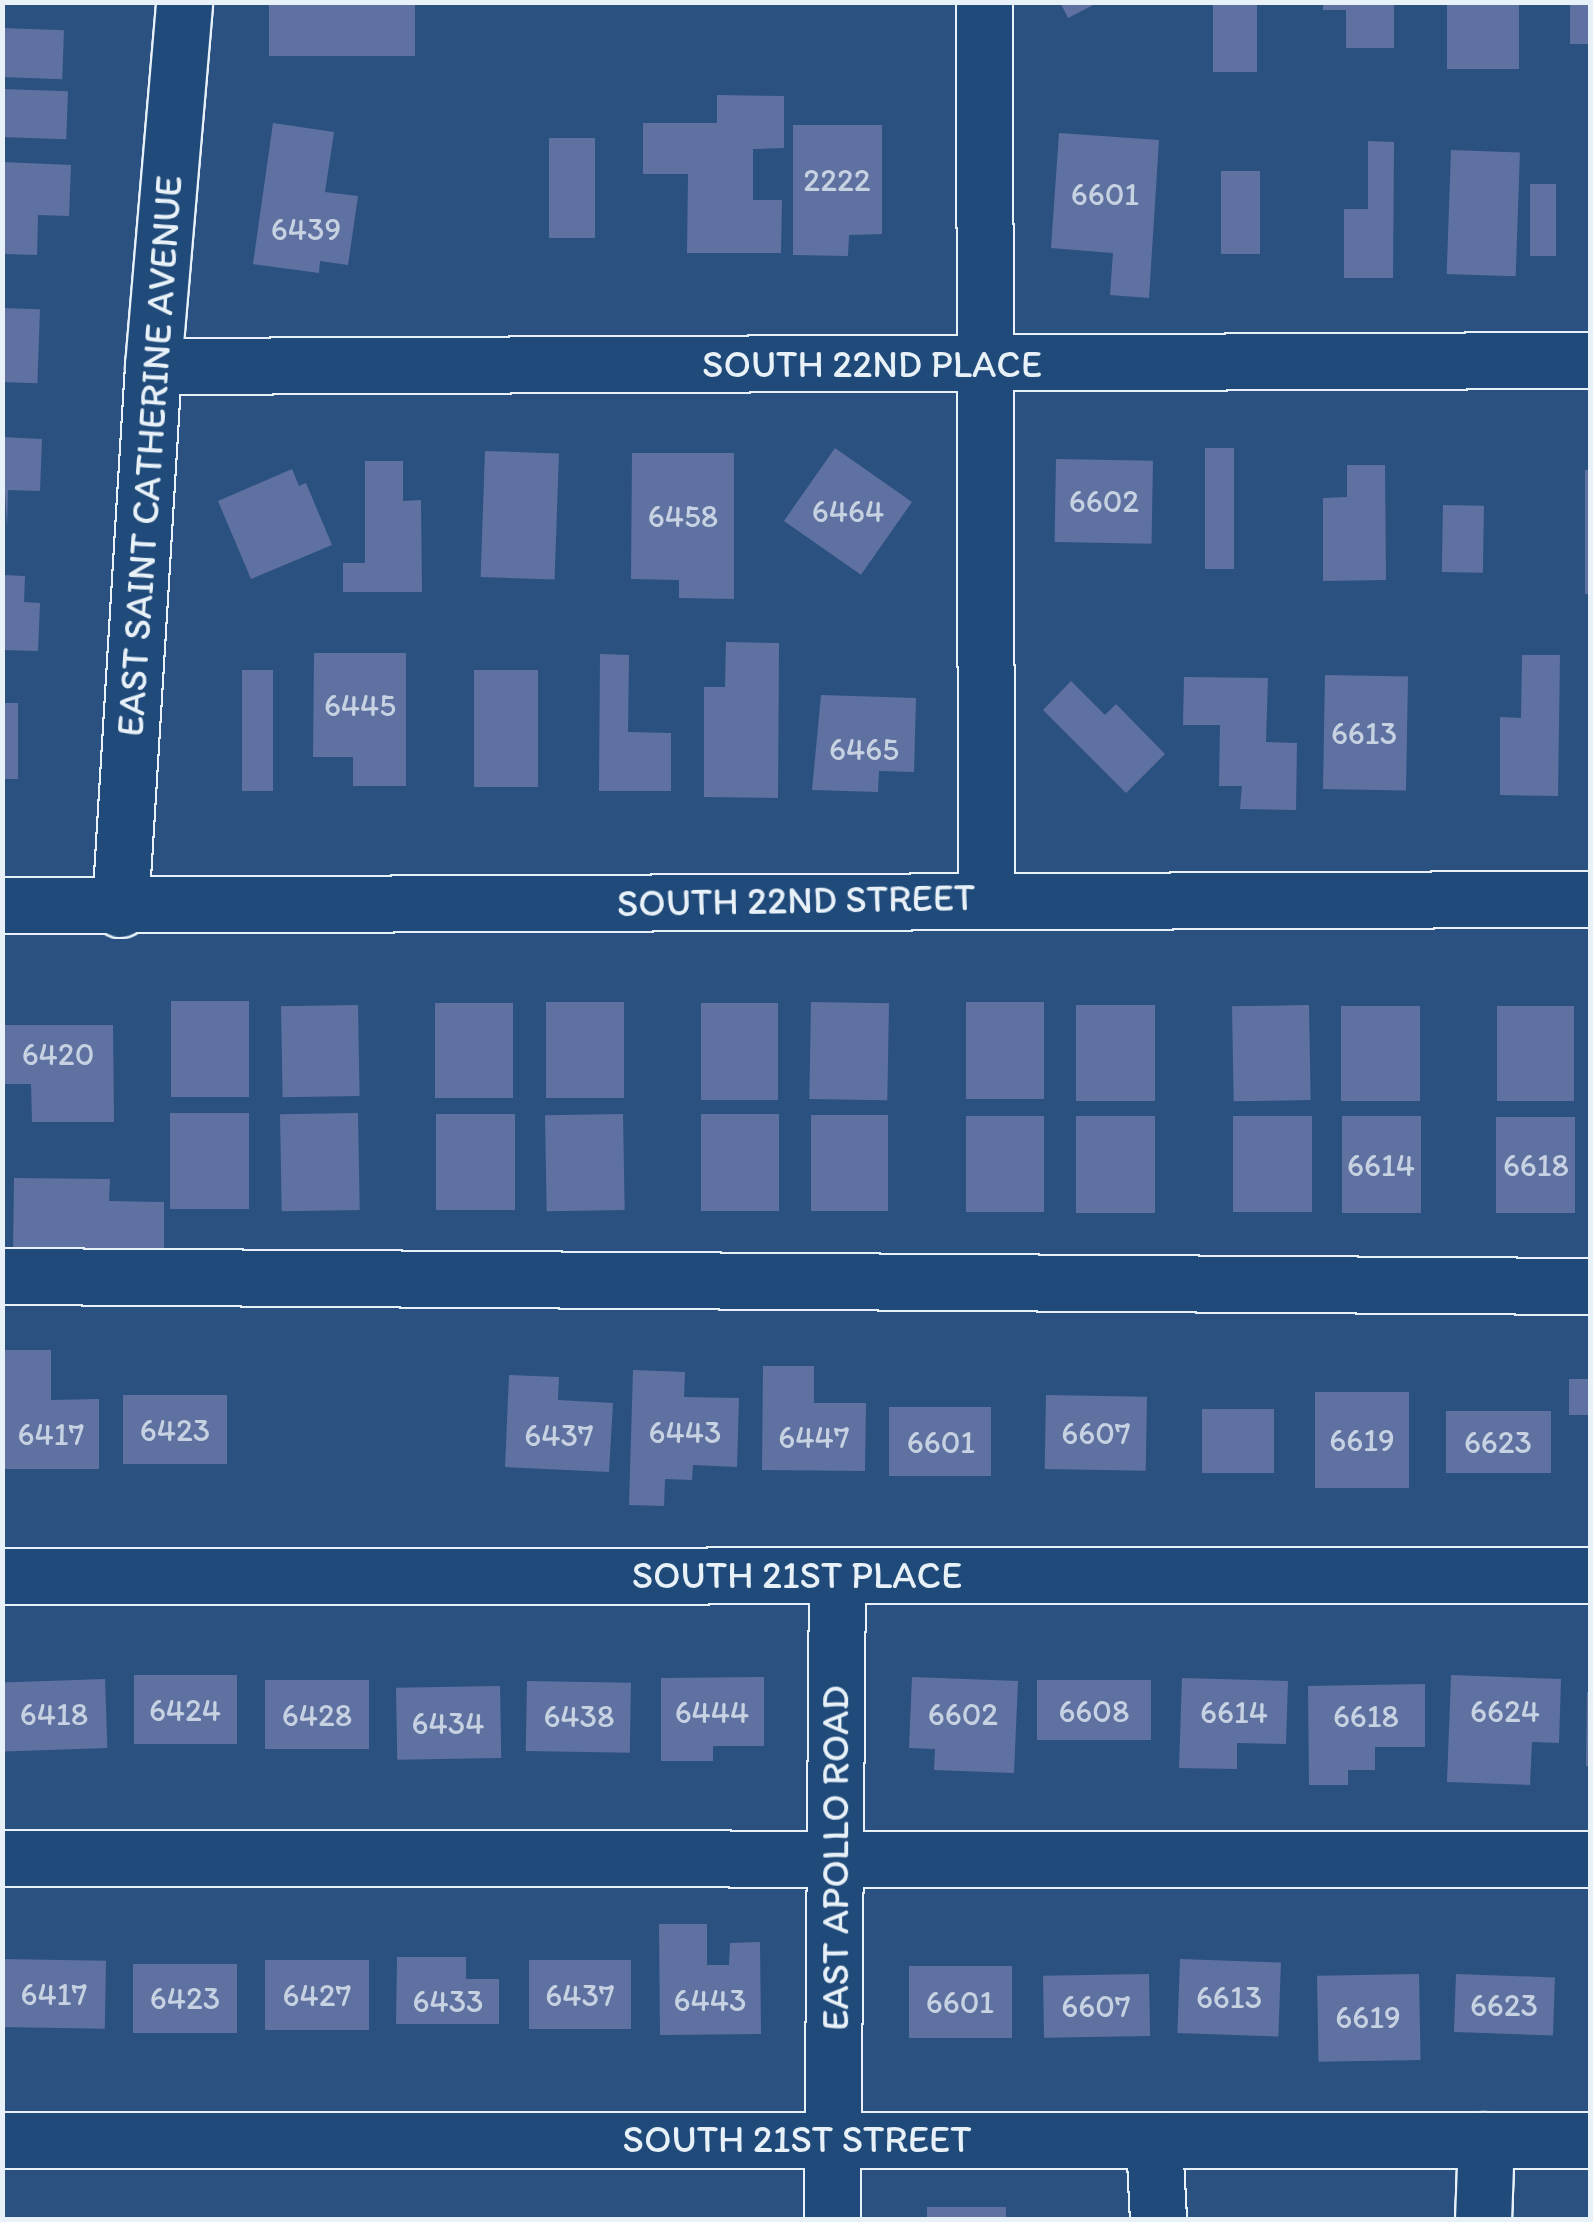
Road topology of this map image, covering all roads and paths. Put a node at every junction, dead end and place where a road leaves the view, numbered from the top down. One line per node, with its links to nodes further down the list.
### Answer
1 (184, 2): 4 (street, EAST SAINT CATHERINE AVENUE)
2 (984, 2): 5 (street)
3 (1590, 360): 5 (street, SOUTH 22ND PLACE)
4 (153, 366): 5 (street, SOUTH 22ND PLACE); 9 (street, EAST SAINT CATHERINE AVENUE)
5 (988, 366): 6 (street)
6 (986, 899): 7 (street, SOUTH 22ND STREET); 9 (street, SOUTH 22ND STREET)
7 (1590, 899)
8 (2, 905): 9 (street, SOUTH 22ND STREET)
9 (120, 909)
10 (2, 1276): 11 (street)
11 (1590, 1286)
12 (1590, 1575): 14 (street, SOUTH 21ST PLACE)
13 (2, 1576): 14 (street, SOUTH 21ST PLACE)
14 (837, 1576): 15 (street, EAST APOLLO ROAD)
15 (836, 1854): 16 (street); 17 (street); 19 (street, EAST APOLLO ROAD)
16 (2, 1858)
17 (1590, 1858)
18 (2, 2140): 19 (street, SOUTH 21ST STREET)
19 (836, 2140): 20 (street, SOUTH 21ST STREET); 23 (street, EAST APOLLO ROAD)
20 (1154, 2140): 21 (street, SOUTH 21ST STREET); 24 (street)
21 (1486, 2140): 22 (street, SOUTH 21ST STREET); 25 (street)
22 (1590, 2140)
23 (832, 2220)
24 (1158, 2220)
25 (1484, 2220)

